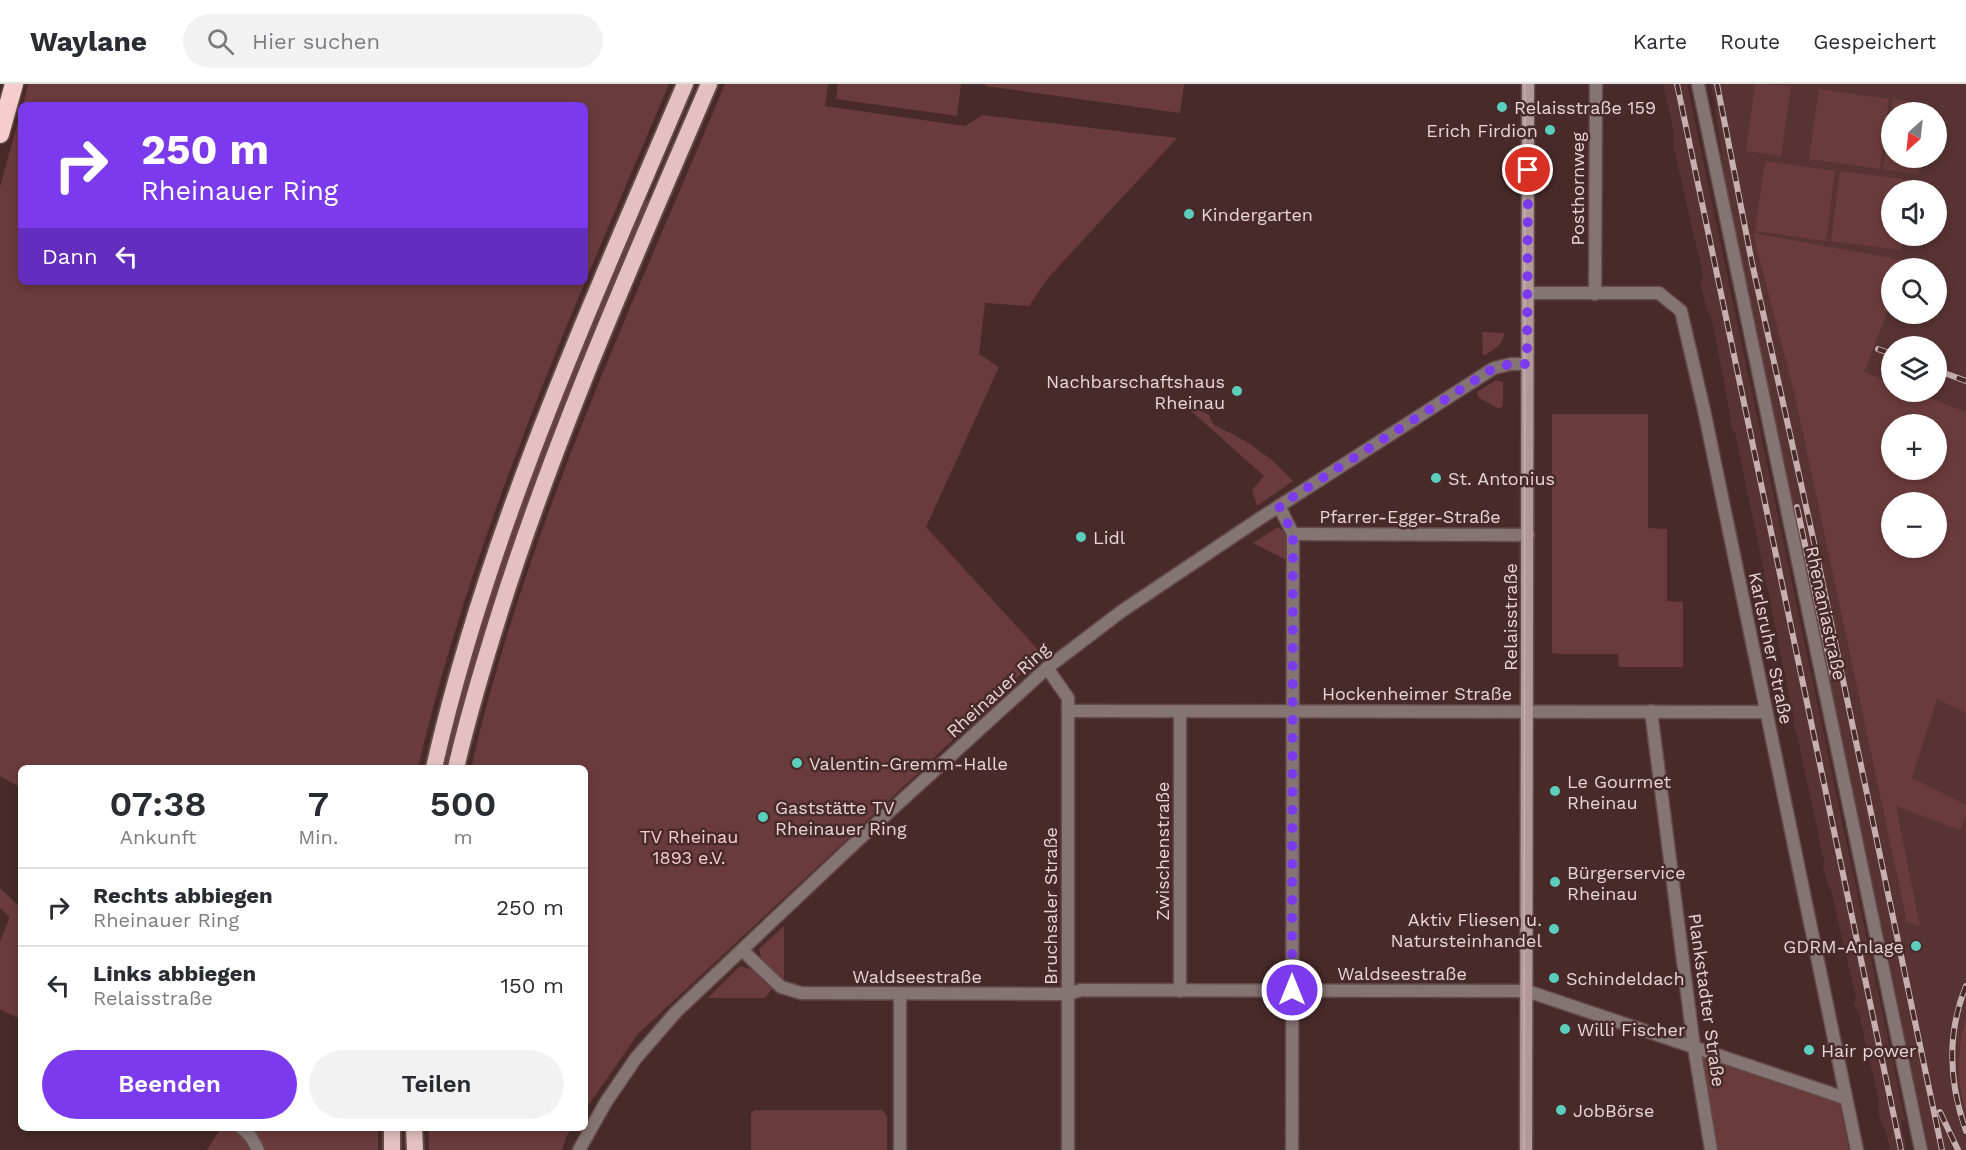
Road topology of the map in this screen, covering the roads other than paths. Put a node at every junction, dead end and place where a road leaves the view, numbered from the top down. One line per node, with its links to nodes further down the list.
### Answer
1 (14, 84): 7 (highway)
2 (685, 84): 21 (highway)
3 (709, 84): 22 (highway)
4 (1528, 84): 8 (main road, Relaisstraße)
5 (1596, 84): 9 (street, Posthornweg)
6 (1698, 84): 44 (street, Rhenaniastraße)
7 (0, 134)
8 (1528, 293): 9 (street, Karlsruher Straße); 10 (main road, Relaisstraße)
9 (1595, 294): 20 (street, Karlsruher Straße)
10 (1527, 364): 11 (street, Rheinauer Ring); 13 (main road, Relaisstraße)
11 (1279, 506): 12 (street); 14 (street, Rheinauer Ring)
12 (1293, 534): 13 (street, Pfarrer-Egger-Straße); 17 (street)
13 (1528, 535): 18 (main road, Relaisstraße)
14 (1047, 668): 15 (street, Bruchsaler Straße); 23 (street, Rheinauer Ring)
15 (1068, 711): 16 (street, Hockenheimer Straße); 28 (street, Bruchsaler Straße)
16 (1180, 711): 17 (street, Hockenheimer Straße); 25 (street, Zwischenstraße)
17 (1293, 711): 18 (street, Hockenheimer Straße); 24 (street)
18 (1528, 711): 19 (street, Hockenheimer Straße); 26 (main road, Relaisstraße)
19 (1651, 711): 20 (street, Hockenheimer Straße); 29 (street, Plankstadter Straße)
20 (1766, 712): 30 (street, Karlsruher Straße)
21 (435, 765)
22 (457, 765)
23 (742, 950): 27 (street, Waldseestraße); 37 (street, Rheinauer Ring)
24 (1292, 990): 25 (street, Waldseestraße); 26 (street, Waldseestraße); 40 (street)
25 (1180, 991): 28 (street, Waldseestraße)
26 (1527, 992): 29 (street, Waldseestraße); 41 (main road, Relaisstraße)
27 (900, 994): 28 (street, Waldseestraße); 38 (street)
28 (1068, 994): 39 (street, Bruchsaler Straße)
29 (1694, 1047): 30 (street, Waldseestraße); 42 (street, Plankstadter Straße)
30 (1845, 1098): 43 (street, Karlsruher Straße)
31 (245, 1131): 34 (street)
32 (392, 1131): 35 (highway)
33 (414, 1131): 36 (highway)
34 (258, 1150)
35 (392, 1150)
36 (415, 1150)
37 (579, 1150)
38 (900, 1150)
39 (1068, 1150)
40 (1292, 1150)
41 (1526, 1150)
42 (1711, 1150)
43 (1857, 1150)
44 (1921, 1150)

